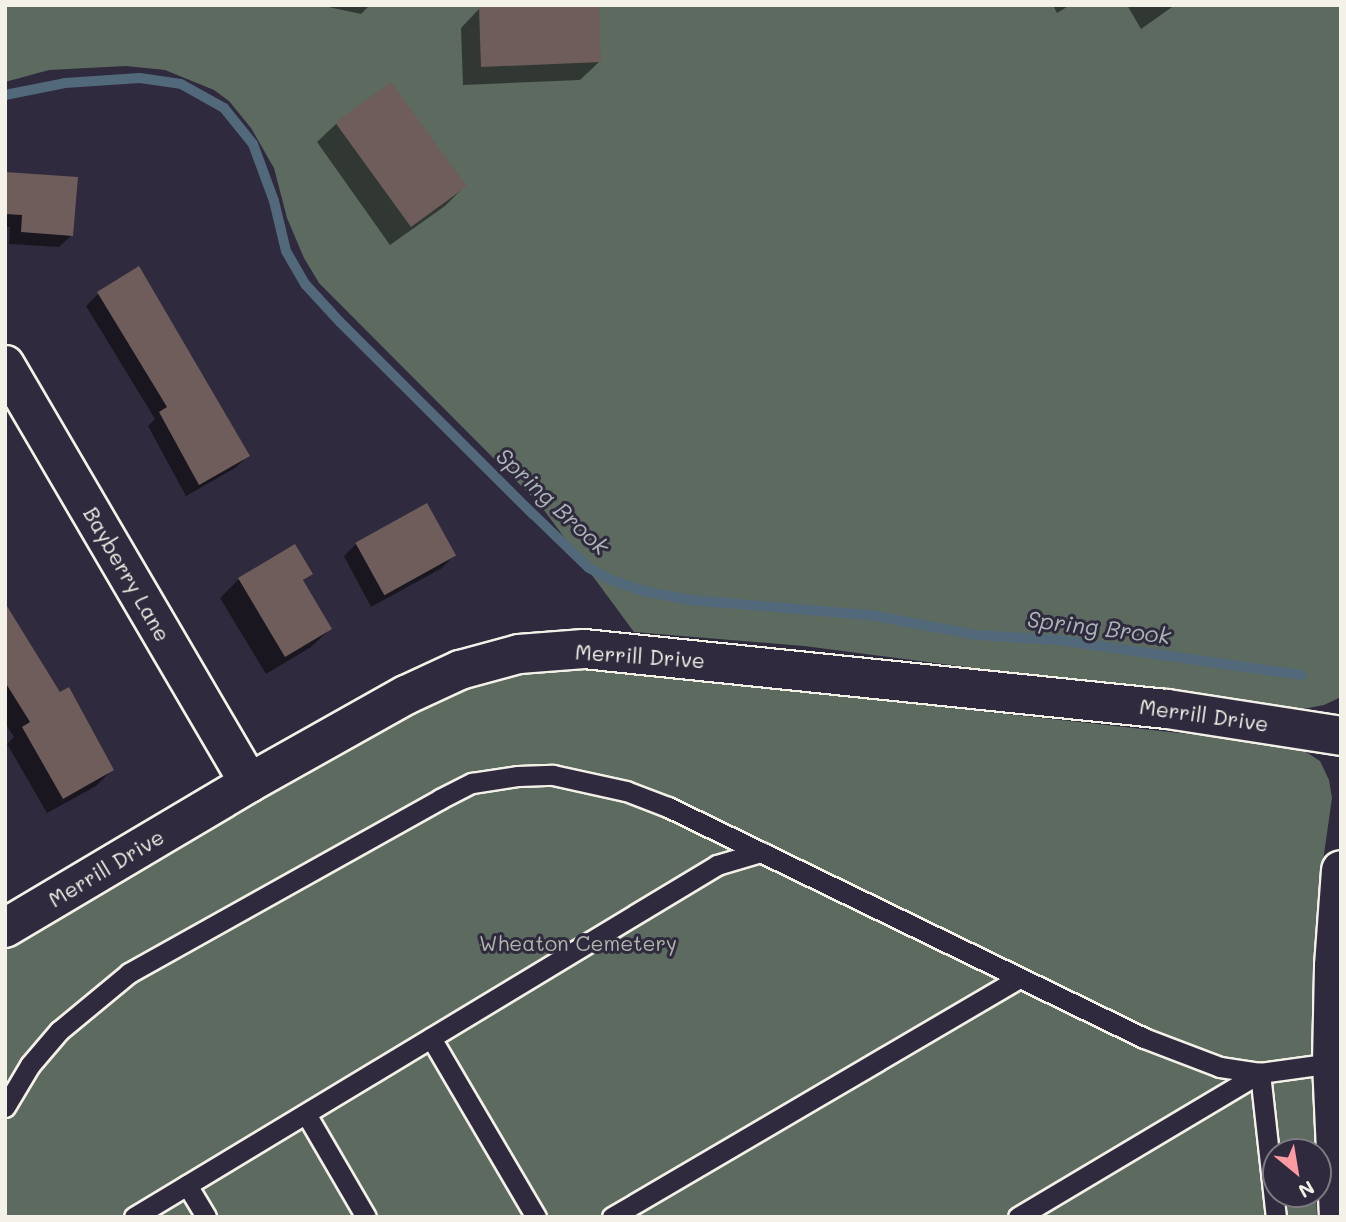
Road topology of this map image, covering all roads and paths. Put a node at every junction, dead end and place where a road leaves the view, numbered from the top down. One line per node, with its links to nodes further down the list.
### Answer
1 (5, 365): 3 (street, Bayberry Lane)
2 (1341, 736): 3 (street, Merrill Drive)
3 (249, 783): 6 (street, Merrill Drive)
4 (761, 852): 7 (lane); 8 (lane); 11 (lane)
5 (1341, 870): 9 (street)
6 (5, 928)
7 (1018, 978): 10 (lane); 18 (lane)
8 (431, 1038): 12 (lane); 17 (lane)
9 (1332, 1063): 10 (lane); 21 (street)
10 (1259, 1073): 19 (lane); 20 (lane)
11 (5, 1107)
12 (306, 1114): 13 (lane); 16 (lane)
13 (187, 1185): 14 (lane); 15 (lane)
14 (134, 1217)
15 (206, 1217)
16 (366, 1217)
17 (536, 1217)
18 (612, 1217)
19 (1018, 1217)
20 (1276, 1217)
21 (1339, 1217)

